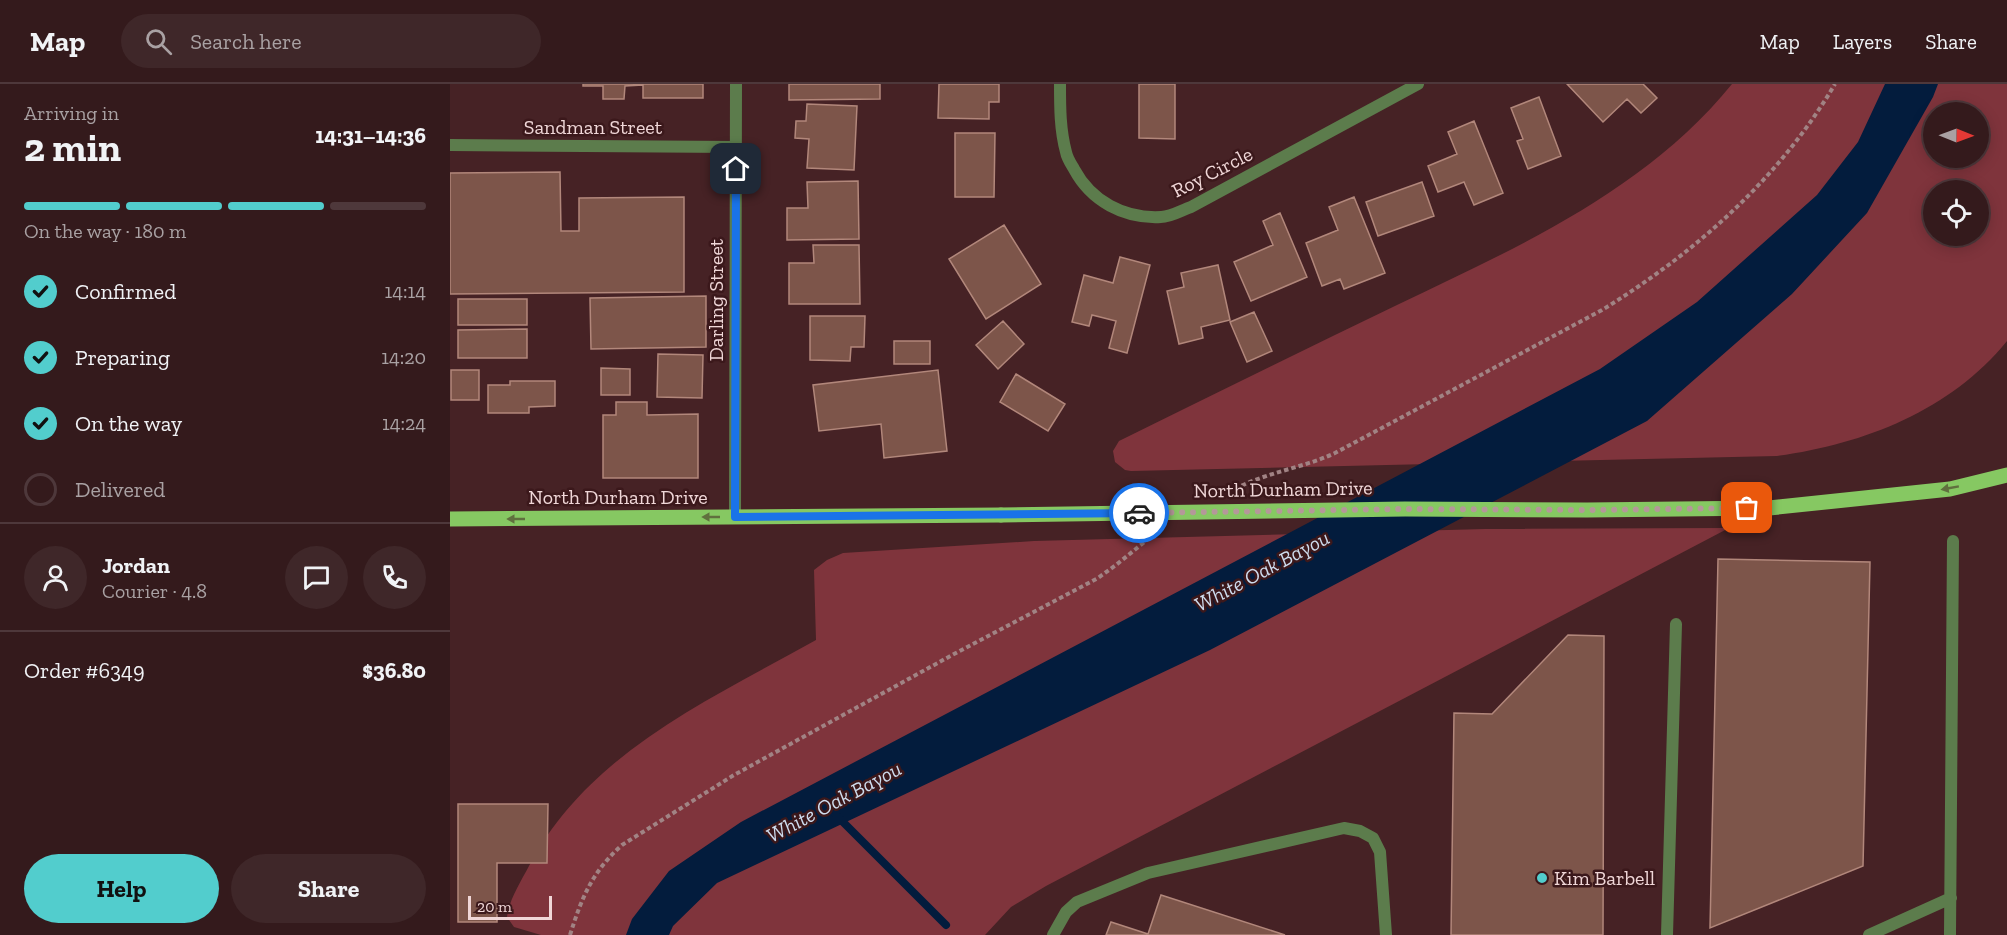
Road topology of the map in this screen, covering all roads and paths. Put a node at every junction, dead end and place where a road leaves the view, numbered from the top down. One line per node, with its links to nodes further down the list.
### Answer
1 (736, 84): 5 (street, Darling Street)
2 (1060, 84): 3 (street, Roy Circle)
3 (1418, 84)
4 (450, 145): 5 (street, Sandman Street)
5 (736, 147): 7 (street, Darling Street)
6 (2007, 475): 7 (main road, North Durham Drive, one-way to 7, bridge)
7 (735, 517): 8 (main road, North Durham Drive, one-way to 8)
8 (450, 519)
9 (1953, 541): 11 (street)
10 (1676, 624): 14 (street)
11 (1951, 898): 15 (street); 16 (street)
12 (1053, 935): 13 (street)
13 (1386, 935)
14 (1667, 935)
15 (1869, 935)
16 (1950, 935)

